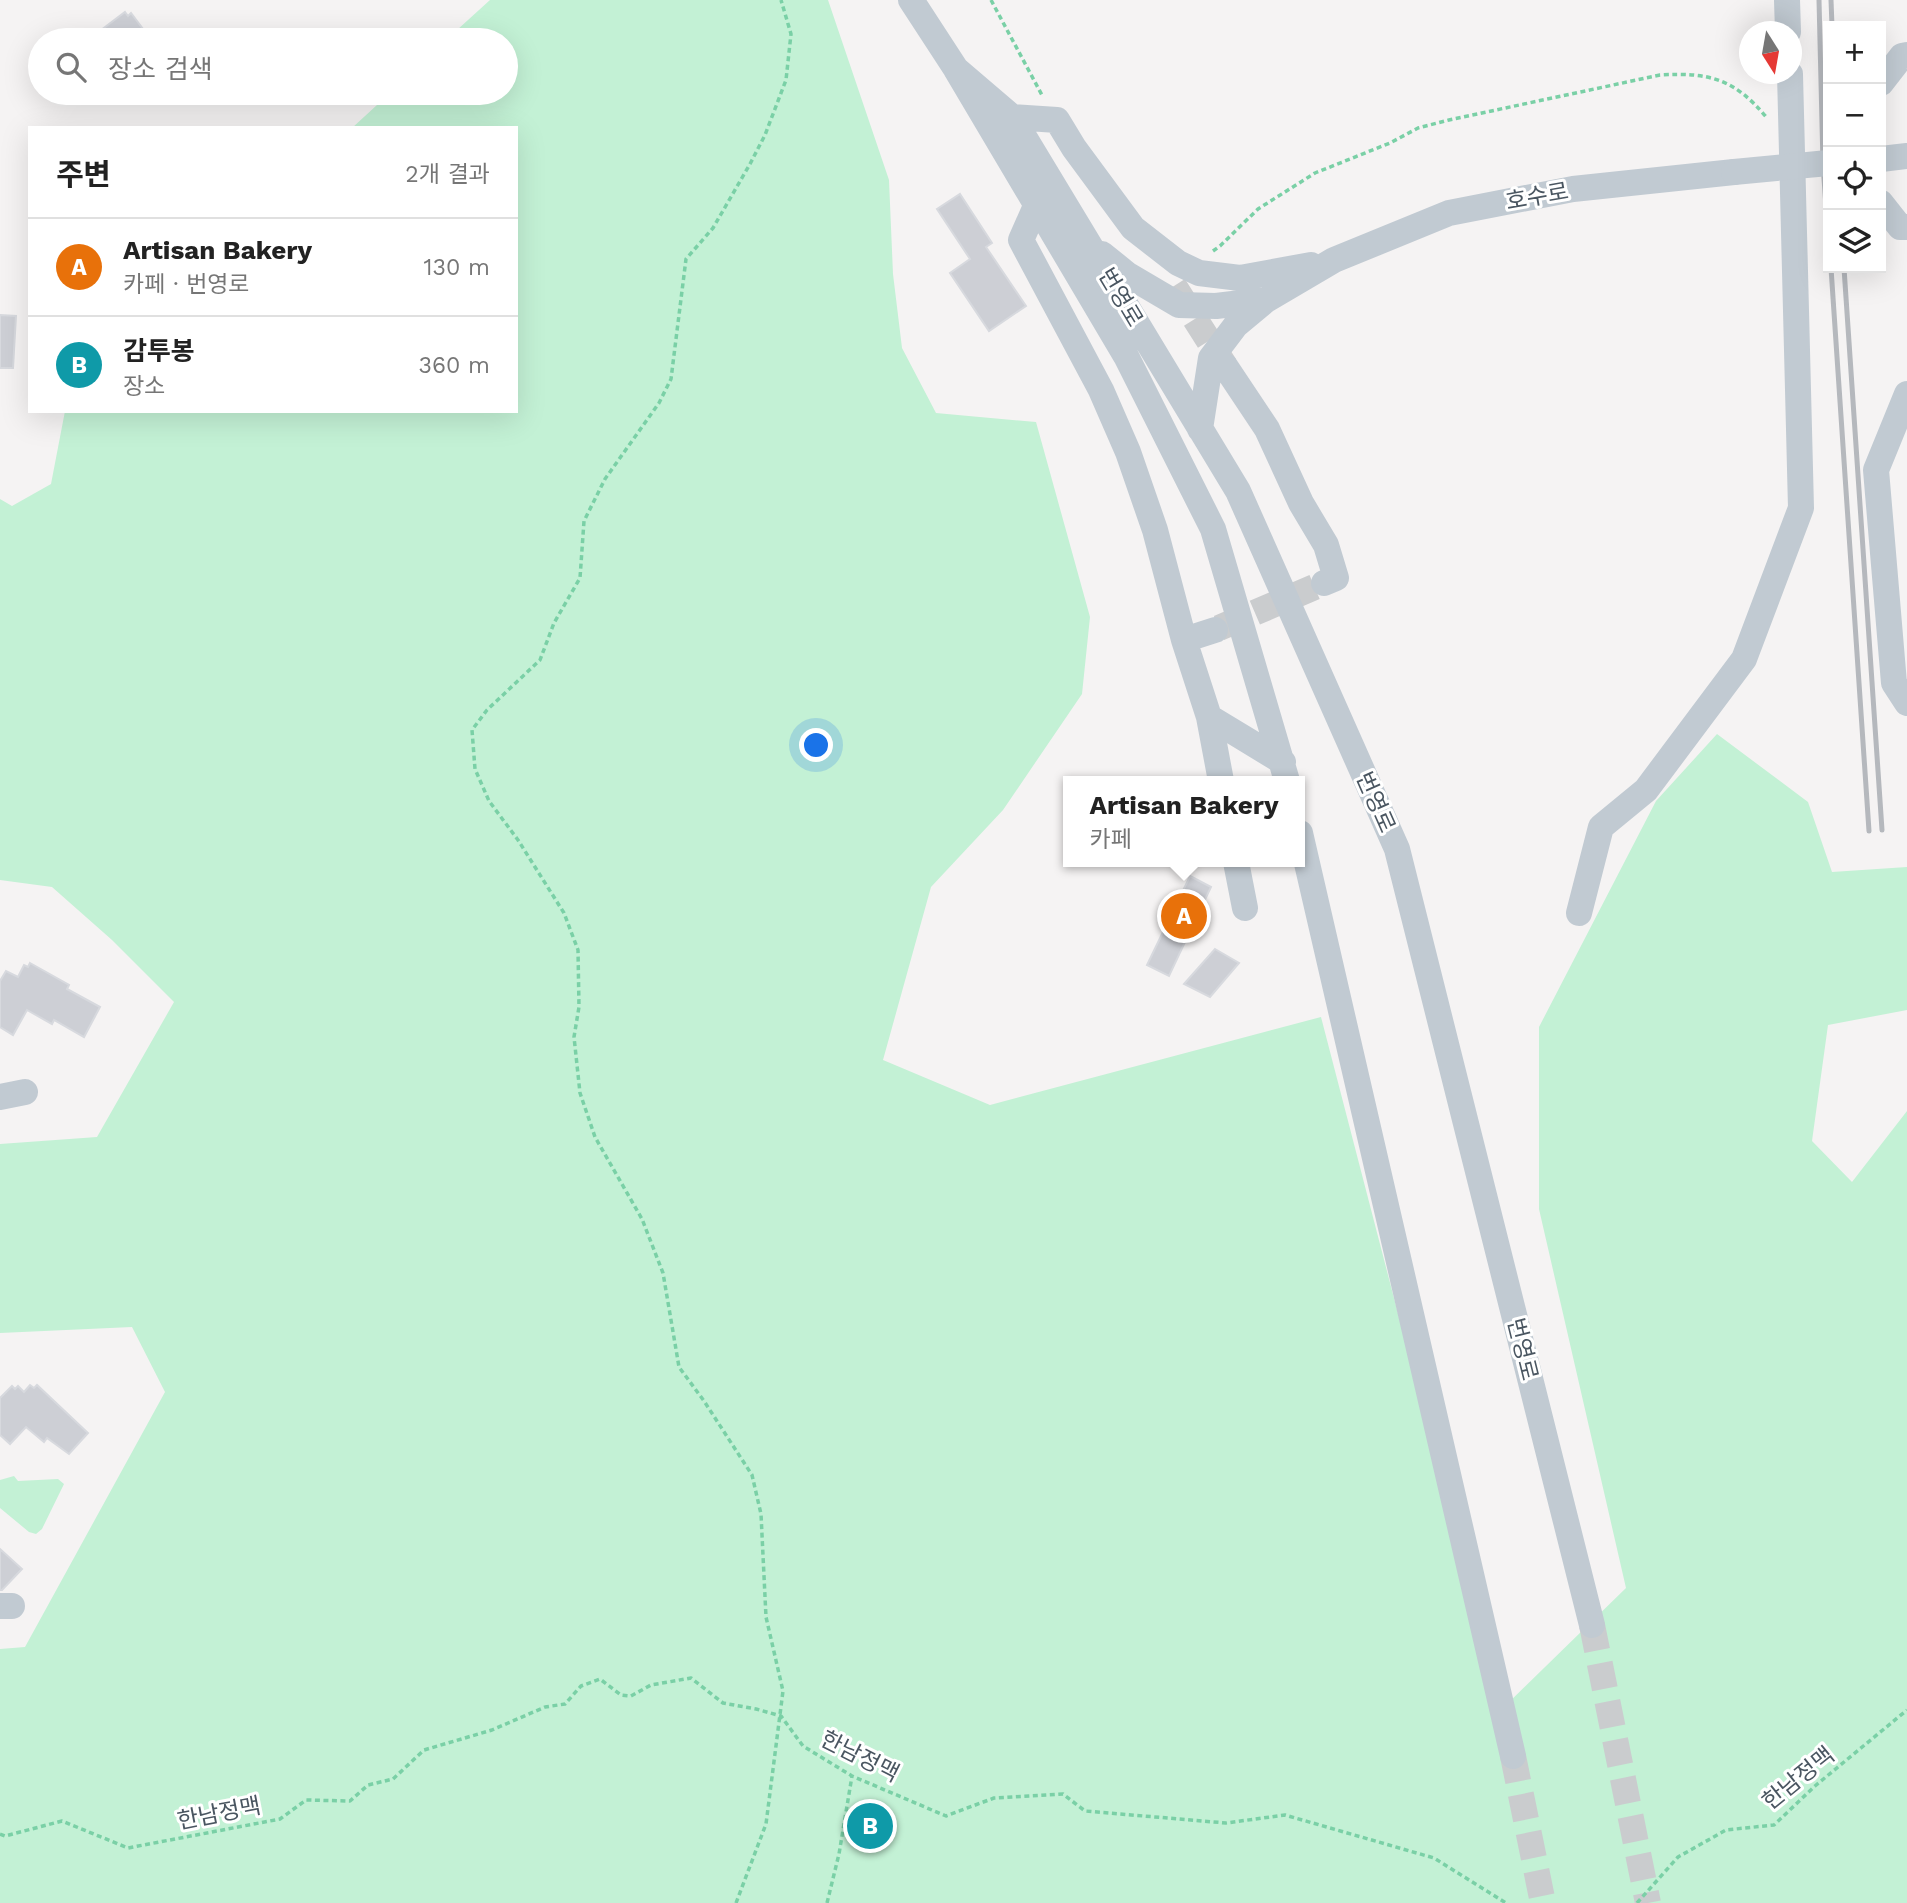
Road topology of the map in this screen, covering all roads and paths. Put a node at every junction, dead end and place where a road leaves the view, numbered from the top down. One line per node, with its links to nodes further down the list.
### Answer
1 (781, 0): 37 (path)
2 (911, 0): 7 (street, 번영로)
3 (991, 0): 11 (path)
4 (1787, 0): 5 (street)
5 (1788, 21)
6 (1907, 55): 8 (street)
7 (956, 69): 10 (street, 번영로); 14 (street, 번영로)
8 (1886, 77)
9 (1790, 84): 12 (street)
10 (1012, 117): 11 (street); 17 (street, 번영로)
11 (1057, 120): 19 (street)
12 (1792, 142): 19 (path); 34 (street)
13 (1823, 163): 18 (street, 호수로, bridge)
14 (1036, 206): 26 (street); 29 (street, 번영로)
15 (1886, 209): 16 (street)
16 (1907, 227)
17 (1086, 240): 20 (street, 호수로); 23 (street, 번영로)
18 (1334, 260): 19 (street); 20 (street, 호수로)
19 (1176, 274)
20 (1266, 300): 23 (street, 호수로)
21 (1225, 366): 24 (street)
22 (1907, 394): 27 (street)
23 (1200, 429): 35 (street, 번영로)
24 (1324, 583)
25 (1215, 629): 26 (street)
26 (1184, 640): 28 (street)
27 (1907, 703)
28 (1209, 717): 29 (street); 30 (street)
29 (1285, 772)
30 (1220, 776)
31 (1305, 855): 38 (street)
32 (1237, 867): 33 (street)
33 (1245, 908)
34 (1579, 913)
35 (1592, 1625)
36 (1907, 1710): 44 (path, 한남정맥)
37 (781, 1716): 39 (path, 한남정맥); 40 (path, 한남정맥); 41 (path)
38 (1513, 1756)
39 (852, 1776): 42 (path); 43 (path, 한남정맥)
40 (0, 1834)
41 (736, 1903)
42 (827, 1903)
43 (1506, 1903)
44 (1637, 1903)

